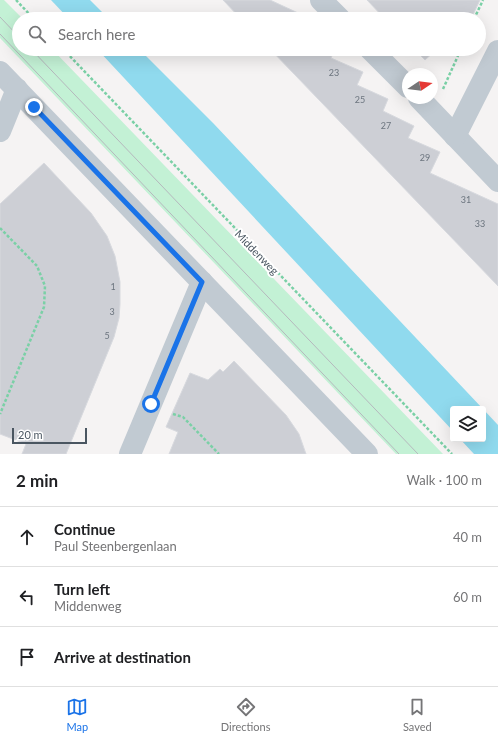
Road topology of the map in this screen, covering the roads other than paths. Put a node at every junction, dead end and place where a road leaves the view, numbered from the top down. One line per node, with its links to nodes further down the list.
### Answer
1 (321, 0): 2 (street)
2 (333, 12)
3 (498, 51): 10 (street)
4 (377, 56): 6 (street)
5 (0, 72): 7 (street)
6 (402, 81)
7 (17, 90): 9 (street); 12 (street)
8 (426, 105): 10 (street)
9 (0, 131)
10 (456, 136): 11 (street)
11 (498, 181)
12 (202, 282): 13 (street); 14 (street)
13 (130, 454)
14 (367, 454)

